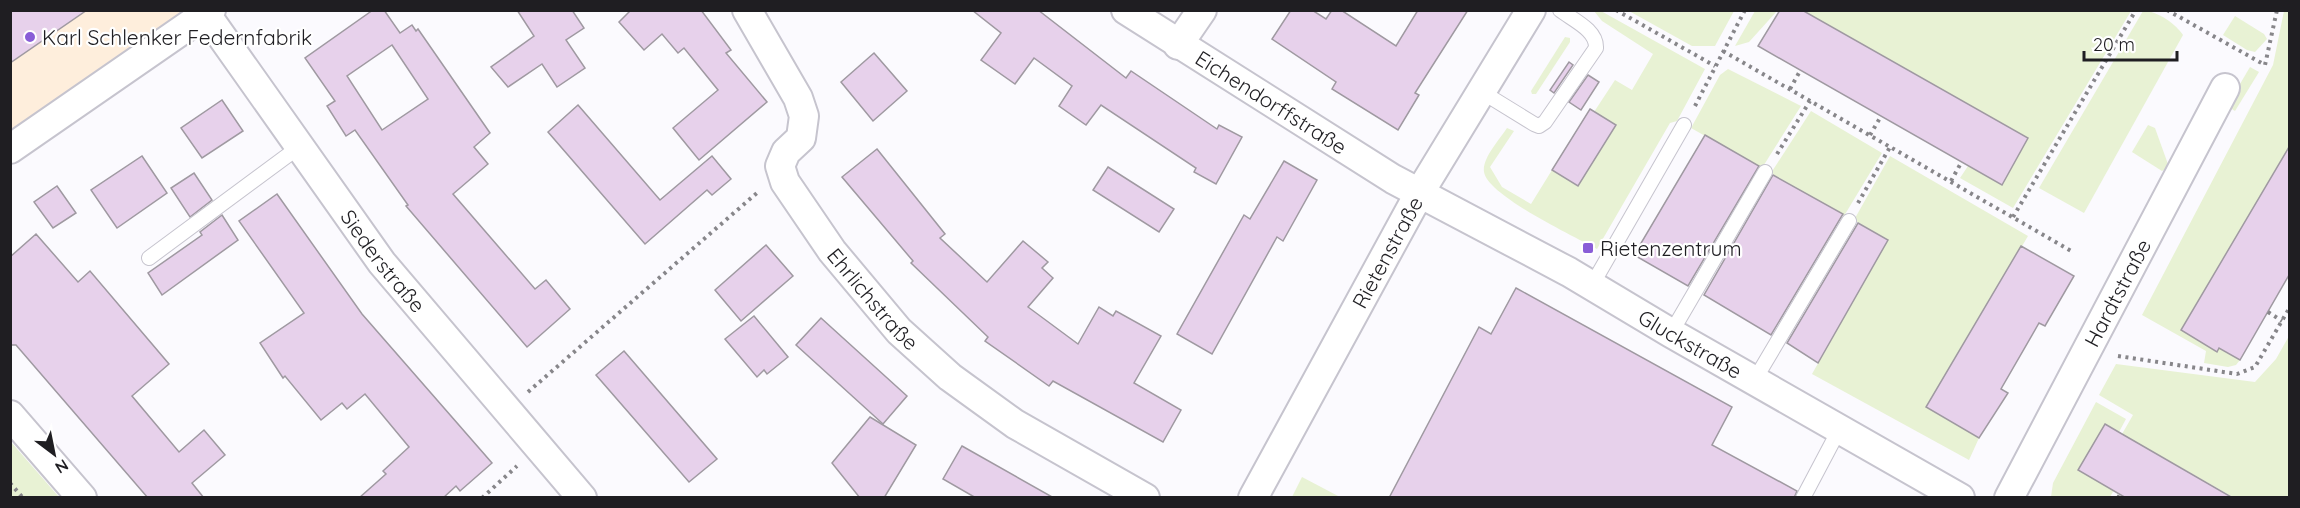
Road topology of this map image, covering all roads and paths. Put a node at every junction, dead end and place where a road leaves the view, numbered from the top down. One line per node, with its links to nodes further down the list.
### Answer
1 (747, 10): 52 (street, Ehrlichstraße)
2 (1126, 10): 12 (street, Eichendorffstraße)
3 (1202, 10): 12 (street)
4 (1531, 10): 18 (street, Rietenstraße)
5 (1560, 10): 18 (lane)
6 (1616, 10): 14 (path)
7 (1745, 10): 13 (path)
8 (2136, 10): 33 (path)
9 (2167, 10): 10 (path)
10 (2277, 10)
11 (206, 12): 24 (street, Siederstraße); 26 (street)
12 (1178, 45): 31 (street, Eichendorffstraße)
13 (1723, 51): 14 (path); 17 (path)
14 (1715, 66): 20 (path)
15 (1800, 71): 17 (path)
16 (2225, 88): 56 (street, Hardtstraße)
17 (1790, 89): 19 (path)
18 (1482, 92): 31 (street, Rietenstraße)
19 (1810, 101): 23 (path); 28 (path)
20 (1694, 108)
21 (1880, 118): 23 (path)
22 (1684, 125): 36 (lane)
23 (1870, 135): 25 (path)
24 (299, 147): 35 (lane); 43 (street, Siederstraße)
25 (1890, 147): 29 (path); 32 (path)
26 (10, 149)
27 (1962, 163): 29 (path)
28 (1769, 167): 40 (lane)
29 (1951, 181): 33 (path)
30 (760, 190): 43 (path)
31 (1420, 192): 36 (street, Gluckstraße); 53 (street, Rietenstraße)
32 (1851, 216): 42 (lane)
33 (2013, 218): 34 (path)
34 (2073, 252)
35 (149, 258)
36 (1592, 285): 40 (street, Gluckstraße)
37 (2289, 307): 39 (path)
38 (2268, 312): 39 (path)
39 (2282, 321): 41 (path)
40 (1671, 333): 42 (street, Gluckstraße)
41 (2114, 355)
42 (1754, 381): 45 (street, Gluckstraße)
43 (507, 410): 46 (street, Siederstraße)
44 (10, 415): 49 (street)
45 (1840, 428): 54 (lane); 55 (street, Gluckstraße)
46 (538, 447): 50 (path); 51 (street, Siederstraße)
47 (10, 483): 48 (path)
48 (23, 498)
49 (82, 498)
50 (482, 498)
51 (582, 498)
52 (1145, 498)
53 (1253, 498)
54 (1803, 498)
55 (1960, 498)
56 (2008, 498)

